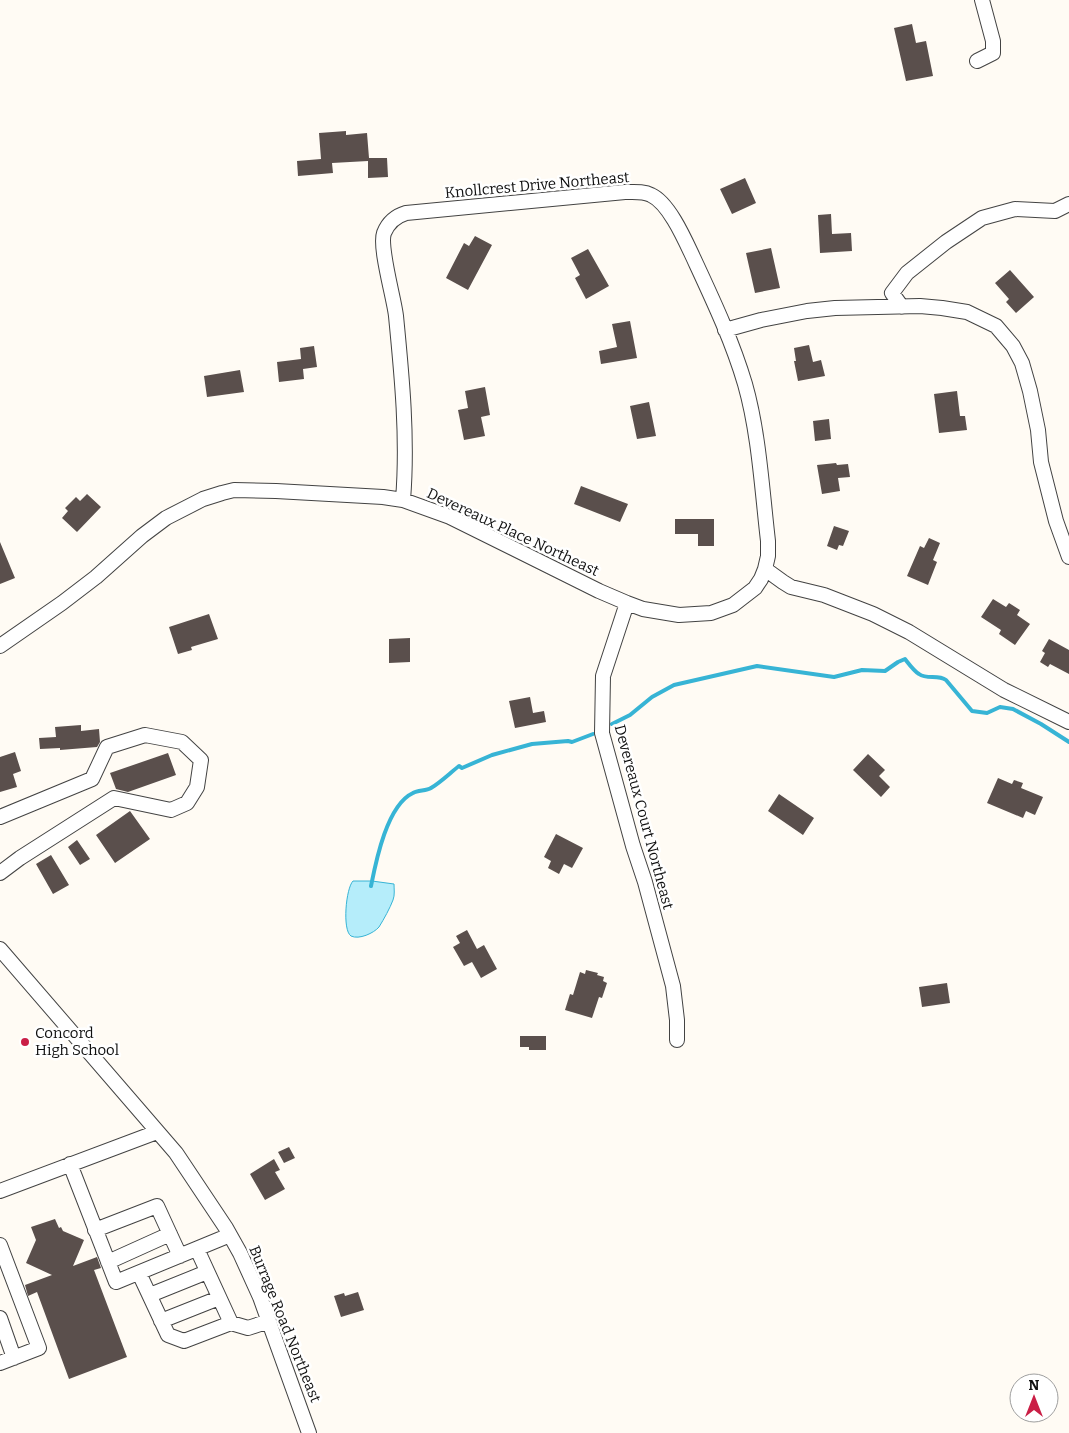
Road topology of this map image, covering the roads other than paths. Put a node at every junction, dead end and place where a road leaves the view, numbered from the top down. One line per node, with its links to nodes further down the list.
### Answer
1 (982, 0): 2 (street)
2 (977, 61)
3 (1069, 204): 4 (street)
4 (902, 307): 5 (street); 7 (street)
5 (725, 330): 6 (street, Knollcrest Drive Northeast); 8 (street, Devereaux Place Northeast)
6 (404, 500): 9 (street, Devereaux Place Northeast); 10 (street, Devereaux Place Northeast)
7 (1069, 557)
8 (765, 569): 9 (street, Devereaux Place Northeast); 11 (street)
9 (627, 603): 15 (street, Devereaux Court Northeast)
10 (0, 646)
11 (1069, 722)
12 (0, 817): 13 (street)
13 (0, 873)
14 (0, 949): 16 (street, Burrage Road Northeast)
15 (677, 1040)
16 (157, 1132): 17 (street); 21 (street, Burrage Road Northeast)
17 (70, 1164): 18 (street); 19 (street)
18 (0, 1191)
19 (95, 1230): 20 (street); 25 (street)
20 (170, 1234): 24 (street); 25 (street)
21 (230, 1235): 23 (street); 32 (street, Burrage Road Northeast)
22 (0, 1245): 34 (street)
23 (196, 1249): 24 (street); 27 (street)
24 (180, 1256): 26 (street)
25 (108, 1262): 26 (street)
26 (139, 1272): 28 (street)
27 (207, 1272): 28 (street); 29 (street)
28 (150, 1295): 31 (street)
29 (219, 1298): 31 (street); 33 (street)
30 (0, 1318): 34 (street)
31 (161, 1321): 33 (street)
32 (269, 1321): 33 (street); 36 (street, Burrage Road Northeast)
33 (230, 1323)
34 (14, 1358): 35 (street)
35 (0, 1363)
36 (309, 1433)

